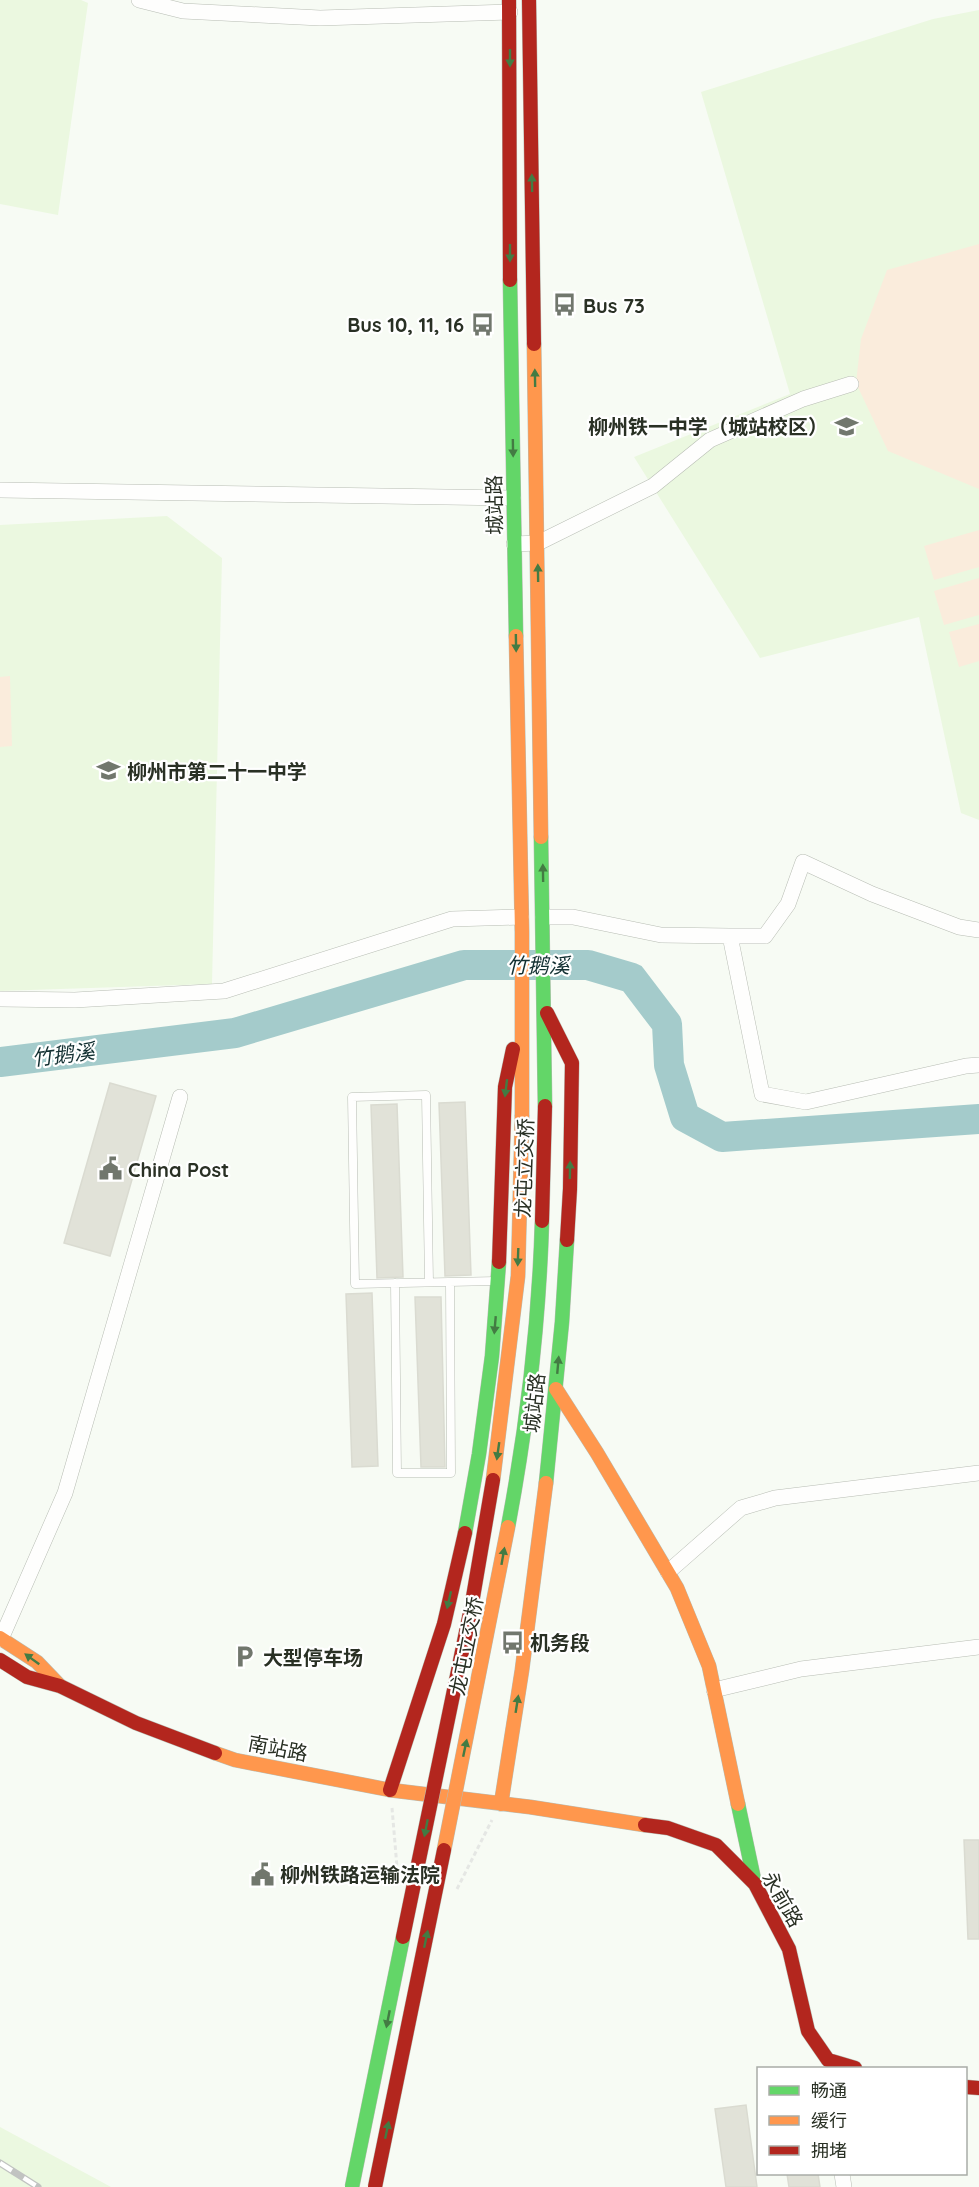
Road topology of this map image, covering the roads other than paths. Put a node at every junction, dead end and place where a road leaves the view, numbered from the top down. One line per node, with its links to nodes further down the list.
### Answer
1 (139, 0): 3 (street)
2 (530, 0): 7 (main road, 城站路, one-way to 2)
3 (510, 6): 6 (main road, 城站路, one-way to 6)
4 (851, 384): 7 (street)
5 (0, 490): 6 (street)
6 (513, 498): 8 (main road, 城站路)
7 (538, 543): 8 (street); 10 (main road, 城站路, one-way to 7)
8 (514, 544): 9 (main road, 城站路, one-way to 9)
9 (522, 924): 13 (street); 14 (main road, 城站路)
10 (543, 924): 12 (street); 15 (main road, 城站路)
11 (979, 930): 12 (street)
12 (730, 936): 16 (street)
13 (0, 999)
14 (522, 1005): 19 (main road, 城站路); 20 (main road, 城站路, one-way to 20)
15 (545, 1005): 18 (main road, 城站路); 24 (main road, 城站路, one-way to 15)
16 (979, 1065)
17 (180, 1097): 27 (street)
18 (545, 1106): 38 (main road, 龙屯立交桥, one-way to 18, bridge)
19 (522, 1115): 37 (main road, 龙屯立交桥, one-way to 37, bridge)
20 (498, 1281): 22 (lane); 32 (main road, 城站路, one-way to 32)
21 (429, 1282): 22 (lane); 23 (lane); 23 (lane)
22 (450, 1282): 23 (lane)
23 (395, 1283)
24 (556, 1389): 26 (main road); 33 (main road, 城站路, one-way to 24)
25 (979, 1473): 26 (street)
26 (668, 1572): 31 (main road)
27 (1, 1638): 30 (main road, 南站路, one-way to 27)
28 (979, 1647): 31 (street)
29 (0, 1660): 30 (main road, 南站路)
30 (60, 1686): 32 (main road, 南站路)
31 (714, 1690): 34 (main road)
32 (390, 1790): 33 (main road, 南站路)
33 (501, 1804): 34 (main road, 永前路)
34 (755, 1884): 35 (main road, 永前路)
35 (828, 2064): 36 (main road, 永前路)
36 (848, 2067)
37 (352, 2187)
38 (375, 2187)

